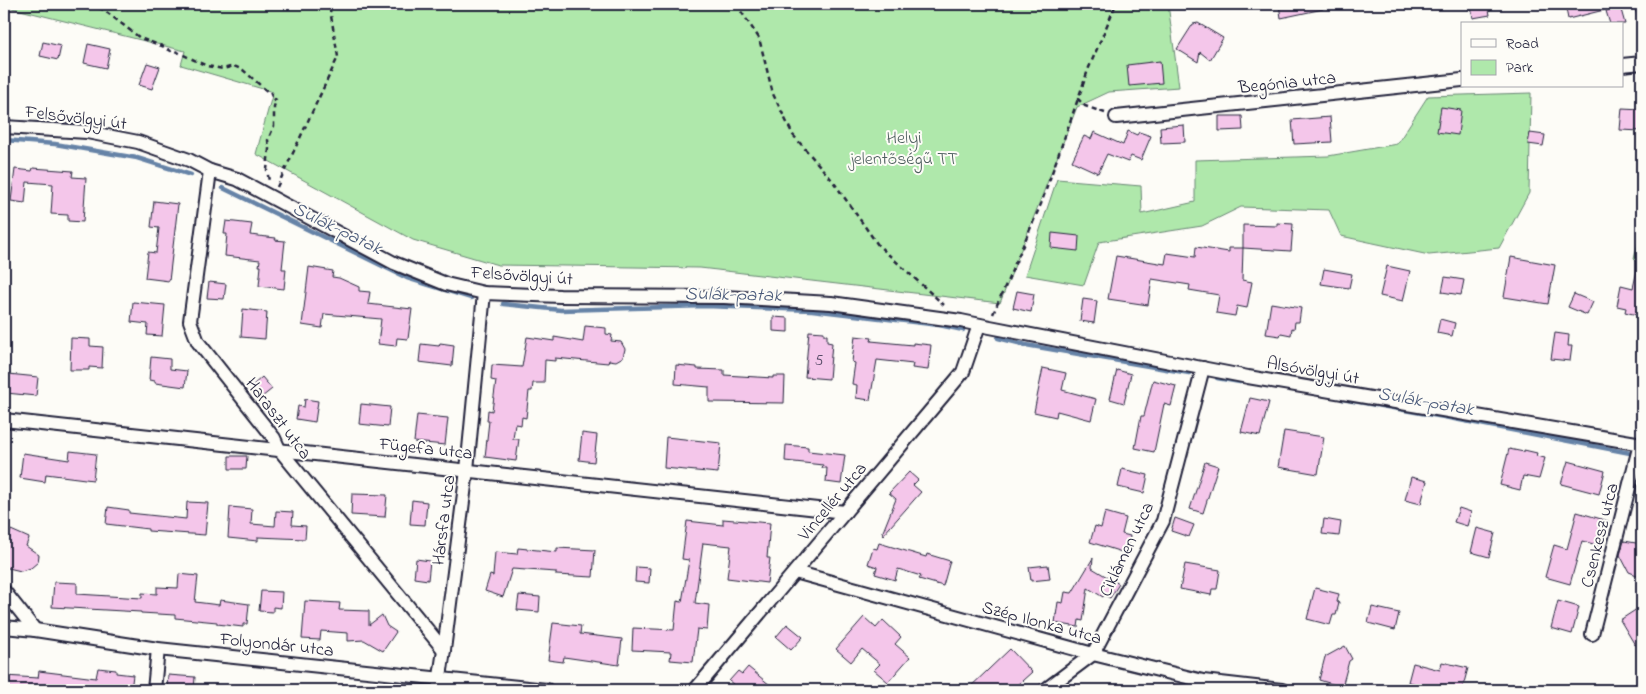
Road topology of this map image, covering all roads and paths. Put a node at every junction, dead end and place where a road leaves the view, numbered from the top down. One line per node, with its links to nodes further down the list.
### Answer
1 (72, 4): 14 (path)
2 (329, 4): 14 (path)
3 (736, 4): 16 (path)
4 (1116, 4): 10 (path)
5 (1639, 4): 6 (lane)
6 (1642, 18)
7 (1642, 63): 8 (street)
8 (1624, 65)
9 (1461, 80): 11 (street, Begónia utca)
10 (1078, 99): 11 (path); 17 (path)
11 (1116, 117)
12 (4, 127): 13 (street, Felsővölgyi út)
13 (210, 170): 14 (street, Felsővölgyi út); 21 (street, Haraszt utca)
14 (272, 197): 15 (street, Felsővölgyi út)
15 (484, 293): 16 (street, Felsővölgyi út); 22 (street, Hársfa utca)
16 (961, 321): 17 (street, Felsővölgyi út)
17 (984, 326): 18 (street, Alsóvölgyi út); 23 (street, Vincellér utca)
18 (1203, 368): 20 (street, Alsóvölgyi út); 31 (street, Ciklámen utca)
19 (4, 420): 21 (street, Fügefa utca)
20 (1641, 444): 28 (street, Csenkesz utca)
21 (279, 449): 22 (street, Fügefa utca); 30 (street, Haraszt utca)
22 (467, 470): 23 (street, Fügefa utca); 30 (street, Hársfa utca)
23 (845, 512): 24 (street, Vincellér utca)
24 (795, 572): 31 (street, Szép Ilonka utca); 35 (street, Vincellér utca)
25 (4, 591): 27 (street)
26 (4, 627): 27 (street, Folyondár utca)
27 (35, 630): 29 (street, Folyondár utca)
28 (1592, 634)
29 (158, 649): 32 (street, Folyondár utca); 33 (street)
30 (444, 650): 32 (street, Hársfa utca)
31 (1093, 654): 36 (street, Ciklámen utca); 37 (street, Szép Ilonka utca)
32 (438, 685): 34 (street, Folyondár utca)
33 (154, 690)
34 (547, 690)
35 (695, 690)
36 (1045, 690)
37 (1282, 690)

